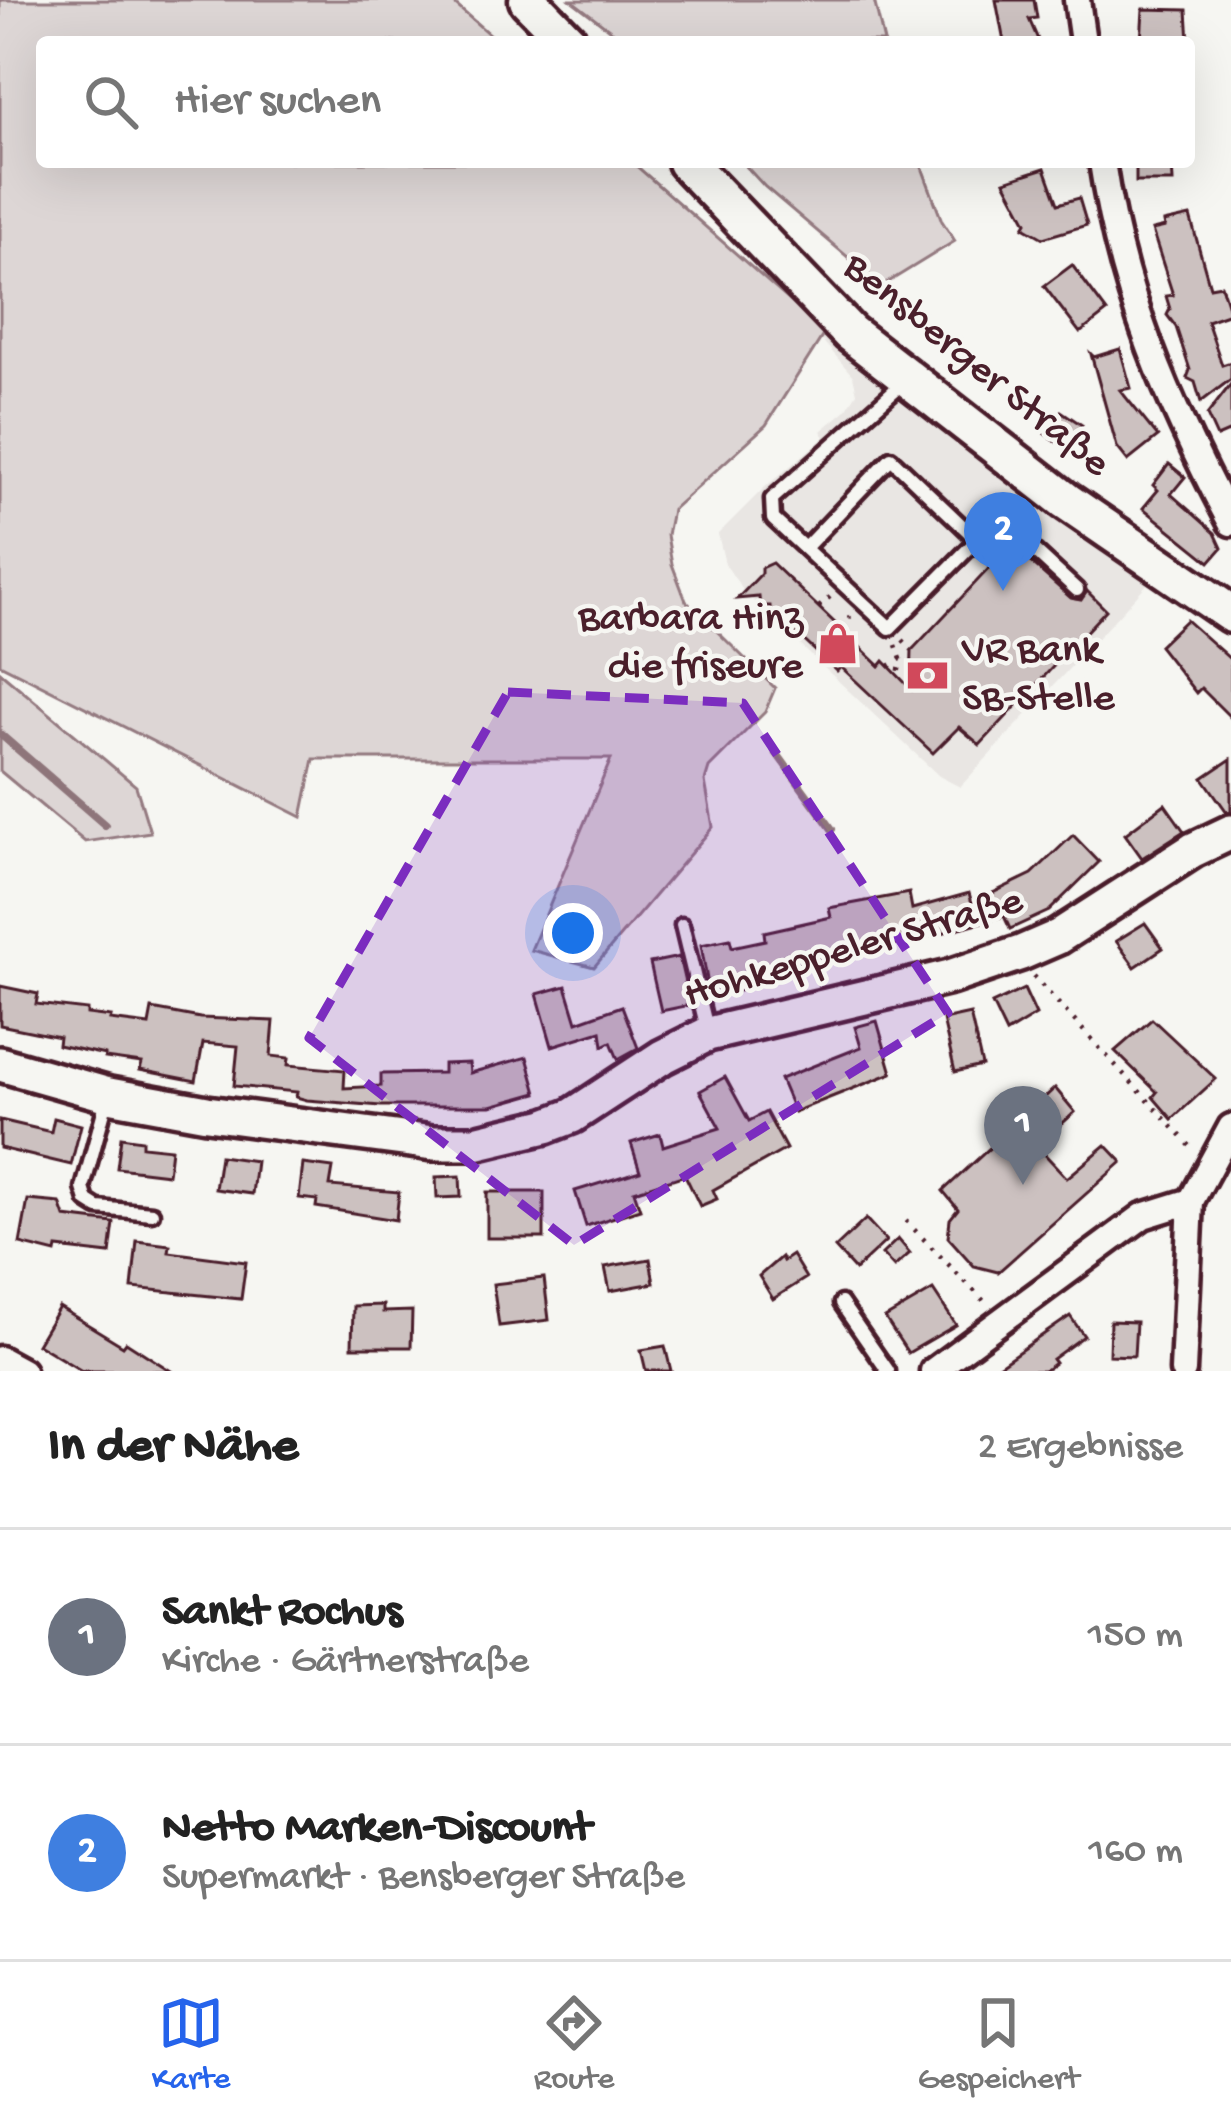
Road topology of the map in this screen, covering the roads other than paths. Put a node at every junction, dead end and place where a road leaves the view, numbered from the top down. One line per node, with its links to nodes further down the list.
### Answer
1 (528, 0): 3 (main road)
2 (1077, 0): 4 (street)
3 (563, 36)
4 (1083, 36)
5 (692, 168): 7 (main road, Bensberger Straße)
6 (1103, 168): 8 (street)
7 (907, 379): 10 (lane); 12 (main road, Bensberger Straße)
8 (1231, 523)
9 (975, 538): 10 (lane); 10 (lane); 11 (lane)
10 (805, 548)
11 (1077, 590)
12 (1231, 614)
13 (1231, 832): 15 (street, Hohkeppeler Straße)
14 (682, 925): 15 (lane)
15 (708, 1034): 17 (street, Hohkeppeler Straße)
16 (0, 1064): 17 (street, Hohkeppeler Straße)
17 (109, 1094): 20 (lane)
18 (1230, 1131): 19 (street)
19 (1191, 1201): 23 (street); 24 (street)
20 (152, 1213)
21 (841, 1304): 22 (lane)
22 (888, 1371)
23 (933, 1371)
24 (1183, 1371)

